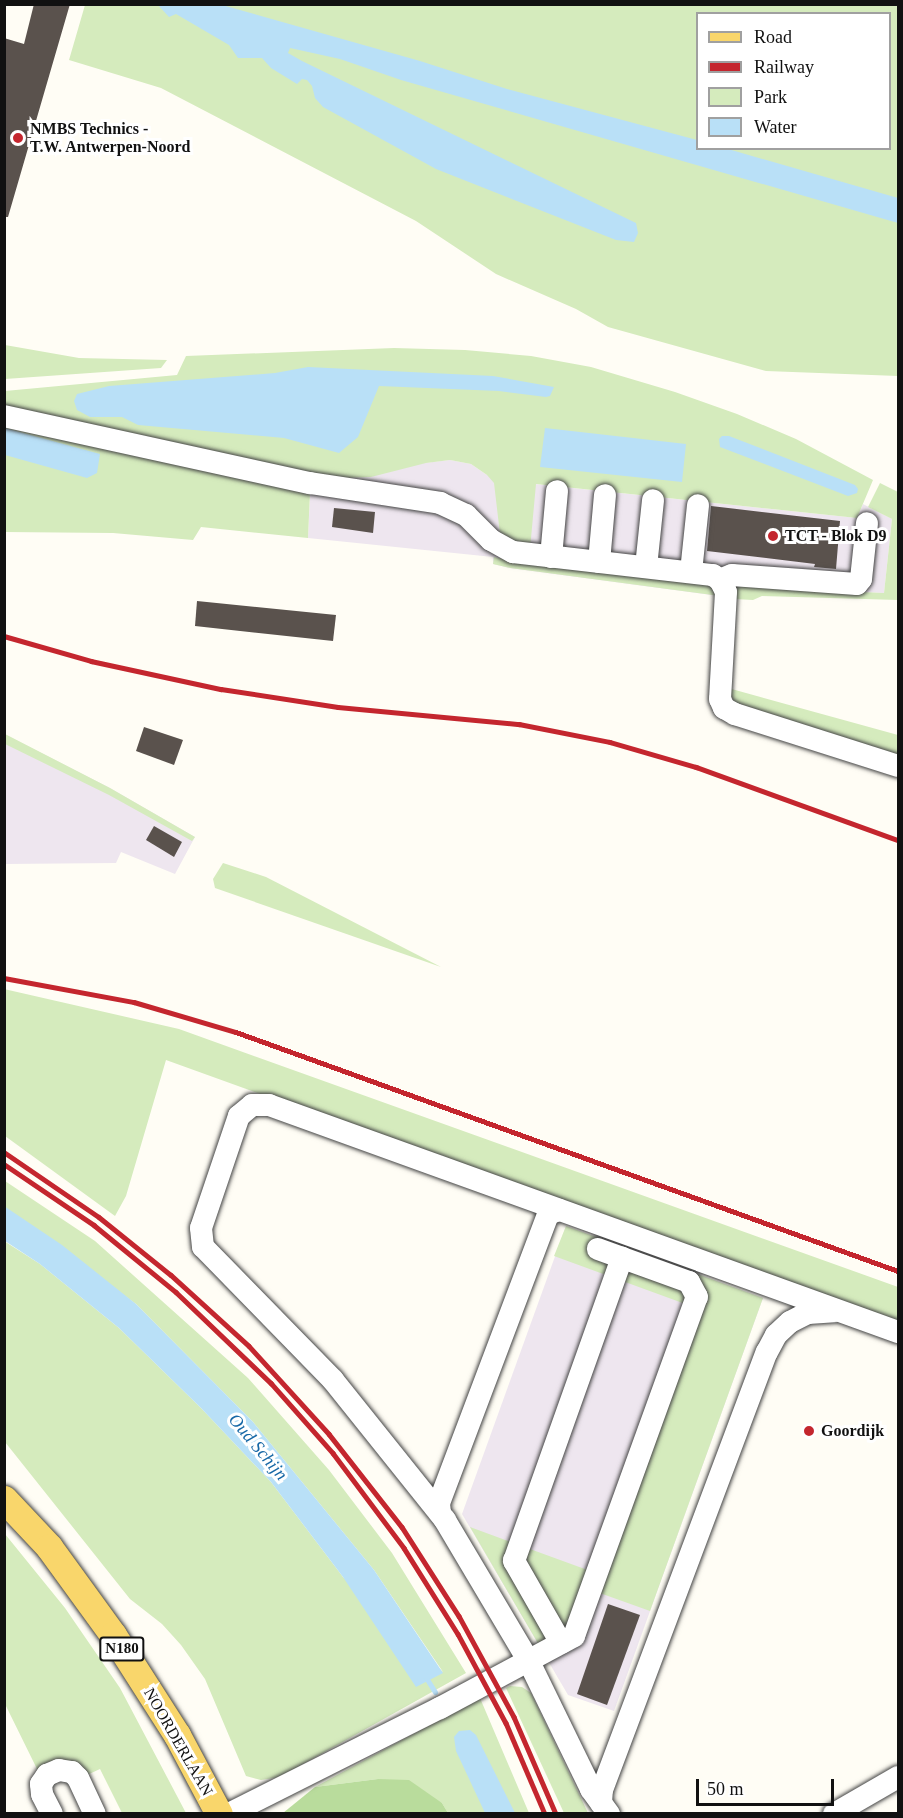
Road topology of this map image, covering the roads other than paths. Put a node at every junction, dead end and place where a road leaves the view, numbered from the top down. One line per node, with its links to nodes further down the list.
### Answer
1 (4, 417): 7 (street)
2 (557, 491): 7 (street)
3 (605, 495): 8 (street)
4 (652, 500): 9 (street)
5 (698, 505): 10 (street)
6 (867, 523): 11 (street)
7 (551, 557): 8 (street)
8 (599, 562): 9 (street)
9 (646, 567): 10 (street)
10 (691, 572): 11 (street)
11 (720, 580): 12 (street)
12 (898, 766)
13 (559, 1209): 16 (street); 19 (street); 19 (street)
14 (598, 1249): 15 (street)
15 (622, 1258): 20 (street); 20 (street)
16 (847, 1314): 17 (street); 23 (street)
17 (898, 1332)
18 (4, 1499): 26 (main road, NOORDERLAAN / N180)
19 (440, 1513): 21 (street)
20 (561, 1643): 21 (street)
21 (528, 1660): 23 (street); 27 (street)
22 (898, 1777): 28 (street)
23 (605, 1808)
24 (52, 1814): 25 (street)
25 (95, 1814)
26 (219, 1814)
27 (230, 1814)
28 (834, 1814)

